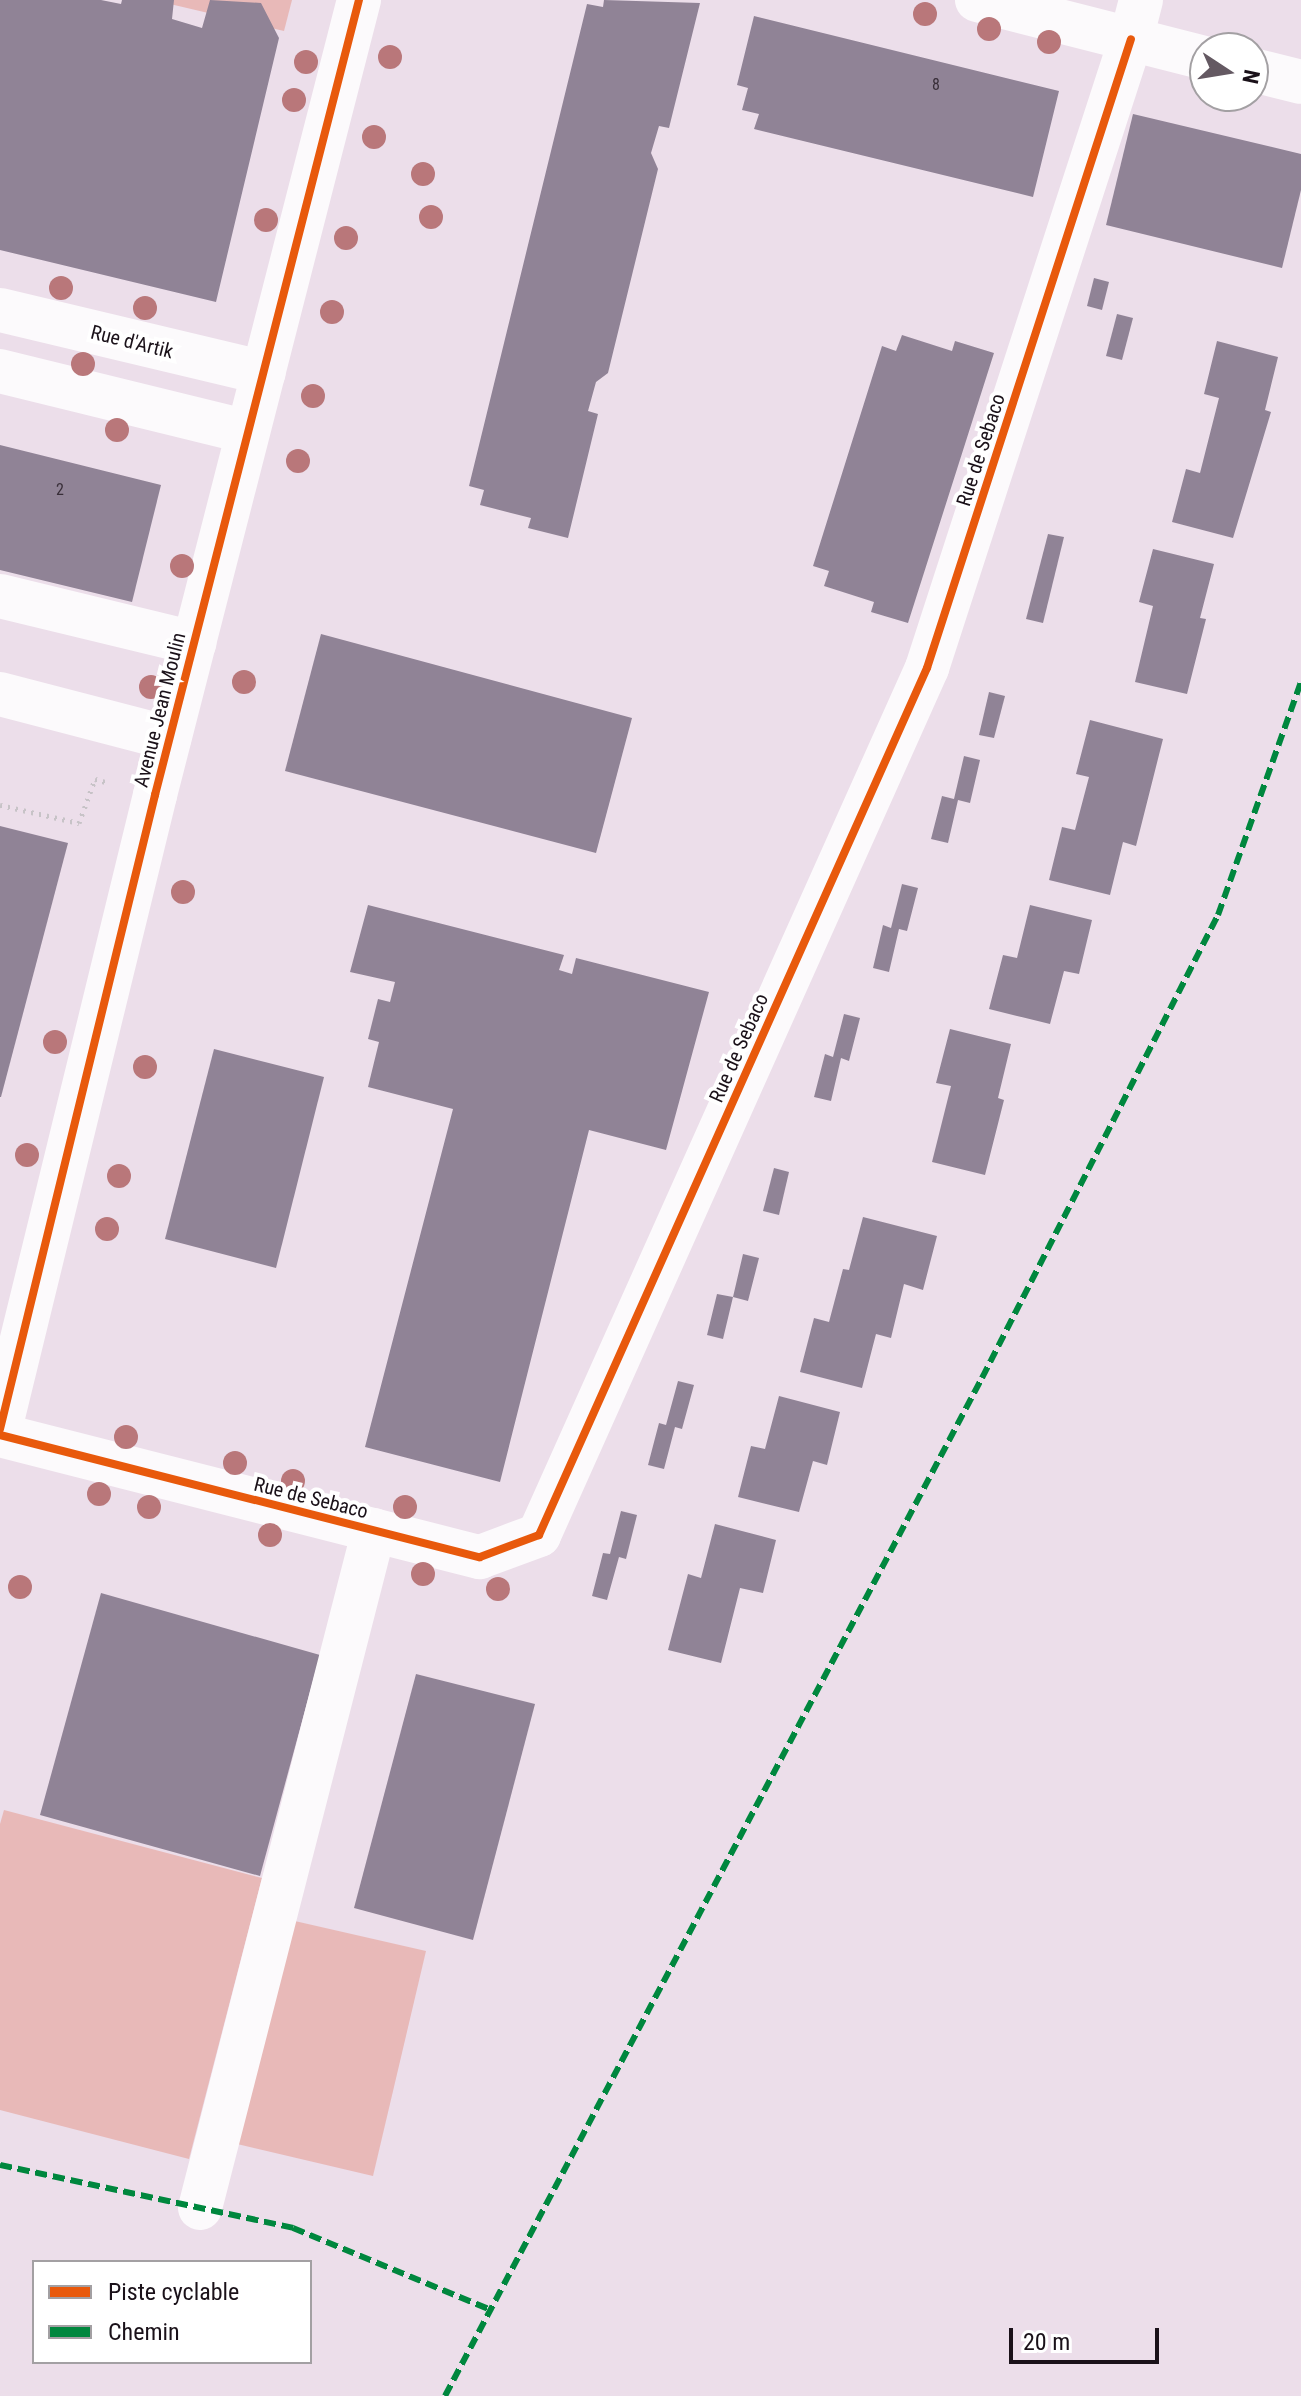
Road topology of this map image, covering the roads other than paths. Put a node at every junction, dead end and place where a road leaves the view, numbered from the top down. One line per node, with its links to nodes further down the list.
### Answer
1 (359, 0): 9 (street, Avenue Jean Moulin)
2 (977, 0): 3 (street)
3 (1136, 20): 4 (street); 16 (street, Rue de Sebaco)
4 (1189, 49)
5 (1269, 74): 6 (street)
6 (1301, 82)
7 (0, 310): 9 (street, Rue d'Artik)
8 (0, 371): 10 (street)
9 (264, 373): 10 (street, Avenue Jean Moulin)
10 (248, 432): 12 (street, Avenue Jean Moulin)
11 (0, 596): 12 (street)
12 (194, 643): 14 (street, Avenue Jean Moulin)
13 (0, 694): 14 (street)
14 (169, 738): 15 (street, Avenue Jean Moulin)
15 (0, 1432): 16 (street, Rue de Sebaco)
16 (374, 1530): 17 (street)
17 (200, 2208)

